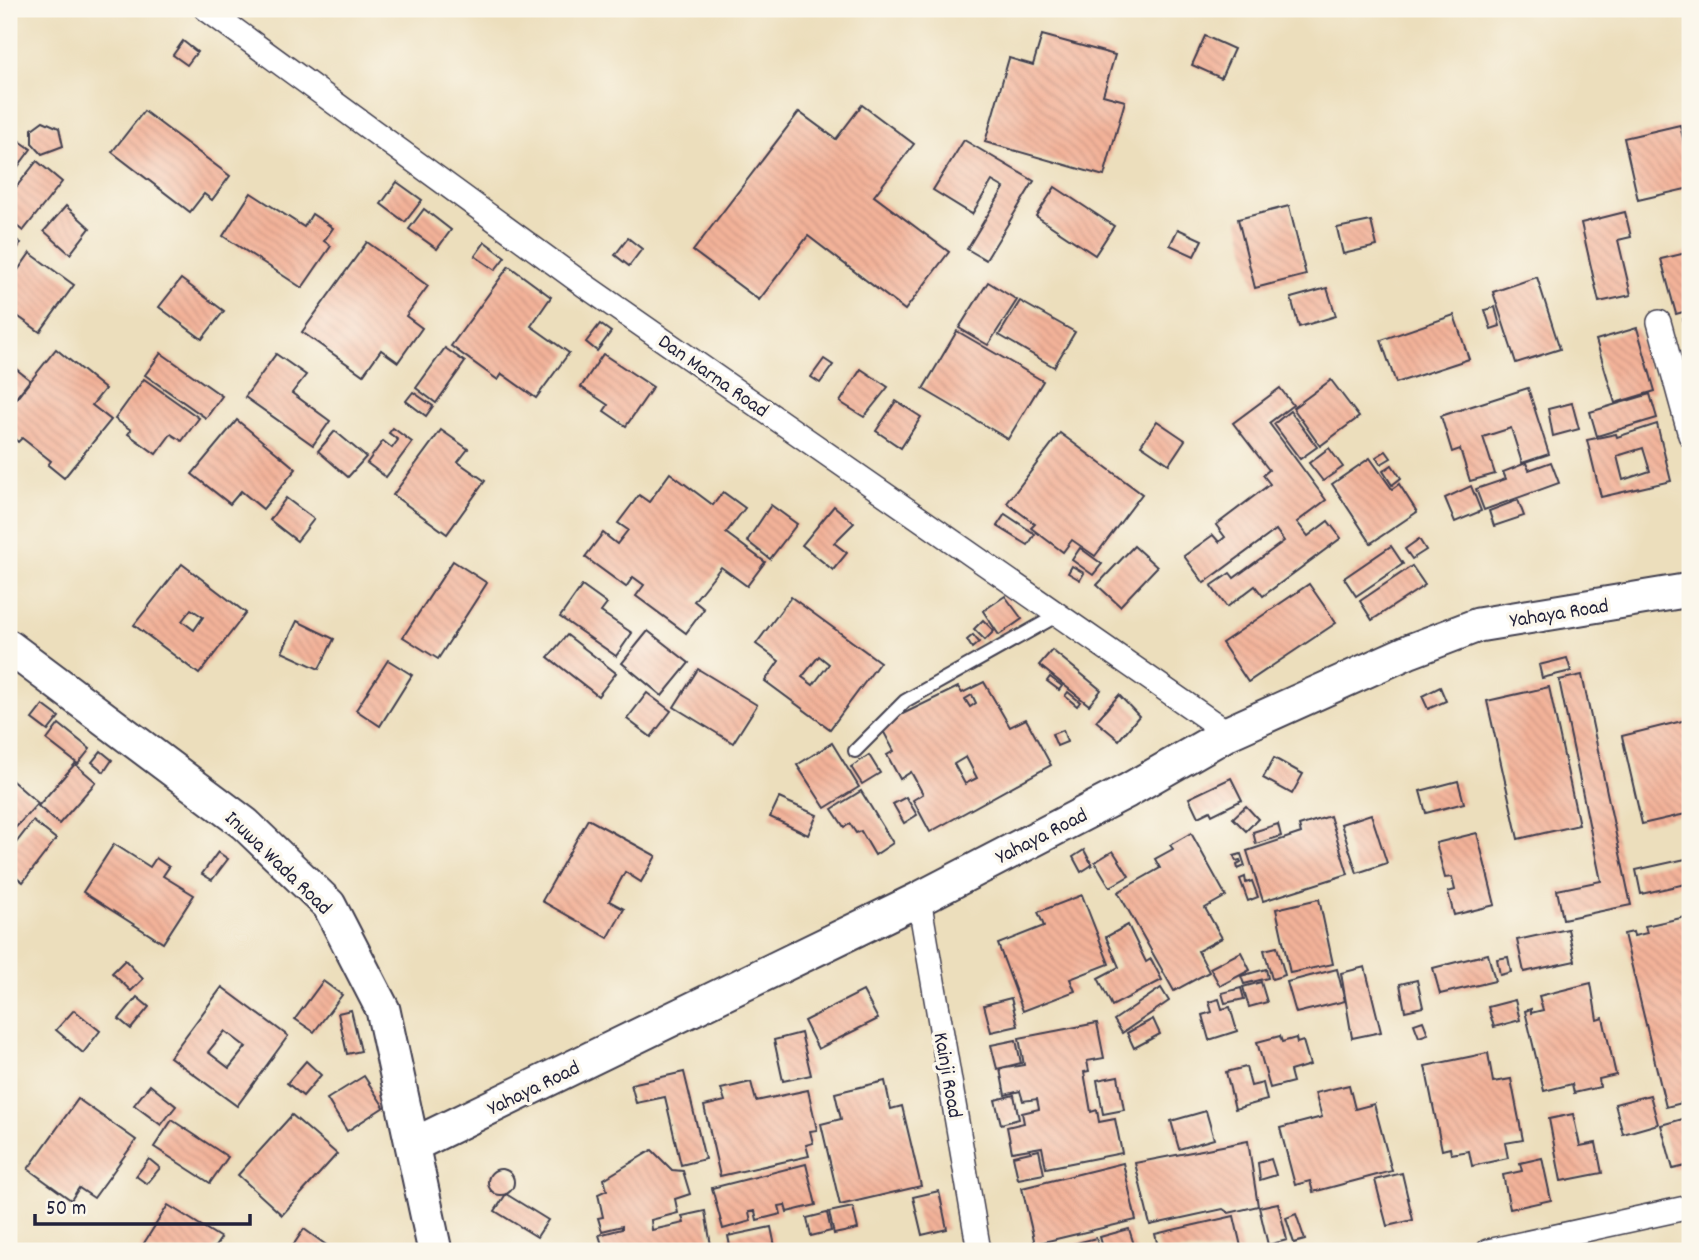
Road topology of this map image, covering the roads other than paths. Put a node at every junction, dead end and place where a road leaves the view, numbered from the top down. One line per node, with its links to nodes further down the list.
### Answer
1 (206, 9): 5 (street, Dan Marna Road)
2 (1659, 322): 3 (street)
3 (1690, 435)
4 (1690, 590): 7 (street, Yahaya Road)
5 (1058, 615): 7 (street, Dan Marna Road); 8 (lane)
6 (9, 647): 10 (street, Inuwa Wada Road)
7 (1228, 733): 9 (street, Yahaya Road)
8 (855, 751)
9 (919, 899): 10 (street, Yahaya Road); 13 (street, Kainji Road)
10 (413, 1145): 12 (street, Inuwa Wada Road)
11 (1690, 1208): 14 (street)
12 (435, 1251)
13 (979, 1251)
14 (1488, 1251)

